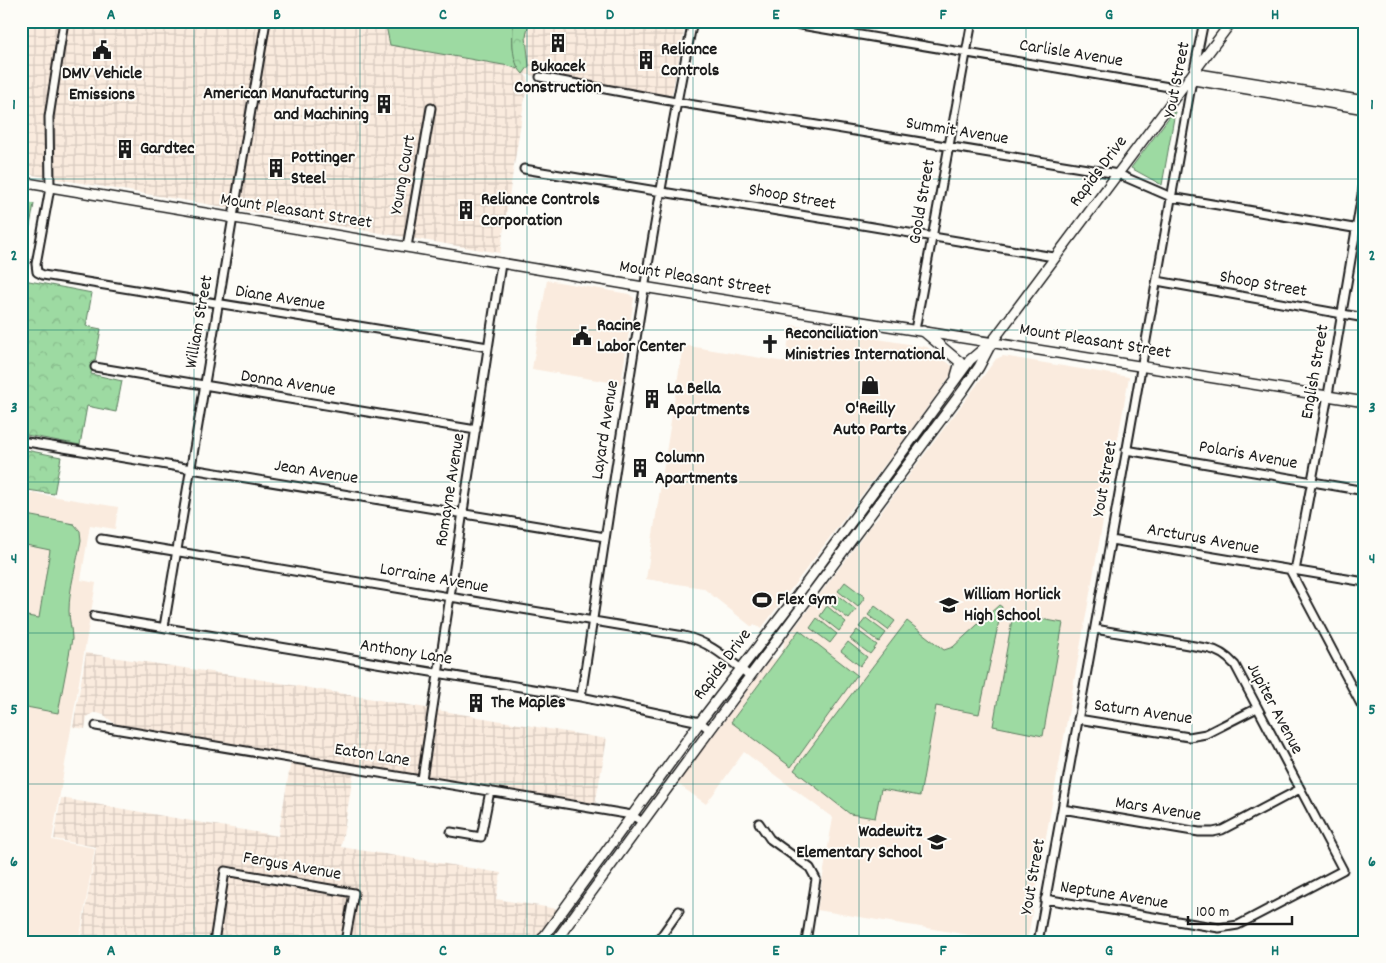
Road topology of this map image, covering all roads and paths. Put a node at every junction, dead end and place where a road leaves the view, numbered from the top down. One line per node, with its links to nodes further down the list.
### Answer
1 (64, 21): 21 (street)
2 (266, 21): 24 (street, William Street)
3 (692, 21): 13 (street, Layard Avenue)
4 (778, 21): 8 (street, Carlisle Avenue)
5 (972, 21): 8 (street, Goold Street)
6 (1204, 21): 10 (street, Yout Street)
7 (1232, 21): 10 (street, Rapids Drive)
8 (966, 53): 11 (street, Carlisle Avenue); 16 (street, Goold Street)
9 (540, 77): 13 (street, Summit Avenue)
10 (1191, 77): 11 (street, Rapids Drive); 12 (street); 15 (street); 23 (street, Yout Street)
11 (1181, 89): 18 (street, Rapids Drive)
12 (1365, 101)
13 (676, 102): 16 (street, Summit Avenue); 22 (street, Layard Avenue)
14 (431, 108): 28 (street, Young Court)
15 (1365, 109)
16 (949, 146): 18 (street, Summit Avenue); 27 (street, Goold Street)
17 (524, 169): 22 (street, Shoop Street)
18 (1118, 174): 23 (street, Summit Avenue); 29 (street, Rapids Drive)
19 (1365, 177): 25 (street, English Street)
20 (21, 182): 21 (street, Mount Pleasant Street)
21 (50, 188): 24 (street, Mount Pleasant Street); 33 (street, Diane Avenue)
22 (661, 192): 27 (street, Shoop Street); 32 (street, Layard Avenue)
23 (1171, 197): 25 (street, Summit Avenue); 31 (street, Yout Street)
24 (233, 218): 28 (street, Mount Pleasant Street); 33 (street, William Street)
25 (1356, 229): 26 (street, Summit Avenue); 34 (street, English Street)
26 (1365, 230)
27 (932, 237): 29 (street, Shoop Street); 36 (street, Goold Street)
28 (407, 247): 30 (street, Mount Pleasant Street)
29 (1054, 257): 37 (street, Rapids Drive)
30 (501, 264): 32 (street, Mount Pleasant Street); 38 (street, Romayne Avenue)
31 (1157, 281): 34 (street, Shoop Street); 39 (street, Yout Street)
32 (643, 287): 36 (street, Mount Pleasant Street); 52 (street, Layard Avenue)
33 (218, 304): 38 (street, Diane Avenue); 42 (street, William Street)
34 (1342, 314): 35 (street, Shoop Street); 43 (street, English Street)
35 (1365, 318)
36 (919, 331): 37 (street, Mount Pleasant Street); 41 (street)
37 (992, 342): 39 (street, Mount Pleasant Street); 41 (street, Rapids Drive); 65 (street, Rapids Drive)
38 (488, 347): 45 (street, Romayne Avenue)
39 (1141, 365): 43 (street, Mount Pleasant Street); 47 (street, Yout Street)
40 (96, 366): 42 (street, Donna Avenue)
41 (954, 382): 63 (street, Rapids Drive)
42 (205, 385): 45 (street, Donna Avenue); 48 (street, William Street)
43 (1328, 395): 44 (street, Mount Pleasant Street); 49 (street, English Street)
44 (1365, 402)
45 (476, 430): 51 (street, Romayne Avenue)
46 (21, 440): 48 (street, Jean Avenue)
47 (1126, 450): 49 (street, Polaris Avenue); 54 (street, Yout Street)
48 (191, 468): 51 (street, Jean Avenue); 55 (street, William Street)
49 (1311, 482): 50 (street, Polaris Avenue); 56 (street, English Street)
50 (1365, 490)
51 (463, 513): 52 (street, Jean Avenue); 58 (street, Romayne Avenue)
52 (605, 537): 60 (street, Layard Avenue)
53 (102, 538): 55 (street, Lorraine Avenue)
54 (1111, 540): 56 (street, Arcturus Avenue); 62 (street, Yout Street)
55 (177, 551): 58 (street, Lorraine Avenue); 61 (street, William Street)
56 (1293, 570): 57 (street, Arcturus Avenue); 68 (street)
57 (1365, 582)
58 (450, 597): 60 (street, Lorraine Avenue); 64 (street, Romayne Avenue)
59 (94, 616): 61 (street, Anthony Lane)
60 (593, 620): 63 (street, Lorraine Avenue); 66 (street, Layard Avenue)
61 (164, 627): 64 (street, Anthony Lane)
62 (1095, 629): 67 (street, Jupiter Avenue); 69 (street, Yout Street)
63 (740, 669): 65 (street, Lorraine Avenue); 70 (street, Rapids Drive)
64 (438, 673): 66 (street, Anthony Lane); 73 (street, Romayne Avenue)
65 (750, 676): 72 (street, Rapids Drive)
66 (581, 697): 70 (street, Anthony Lane)
67 (1257, 708): 69 (street, Saturn Avenue); 74 (street, Jupiter Avenue)
68 (1365, 712)
69 (1078, 719): 76 (street, Yout Street)
70 (700, 722): 72 (street, Anthony Lane); 77 (street, Rapids Drive)
71 (96, 726): 73 (street, Eaton Lane)
72 (710, 730): 78 (street, Rapids Drive)
73 (422, 779): 75 (street, Eaton Lane)
74 (1300, 789): 76 (street, Mars Avenue); 81 (street, Jupiter Avenue)
75 (490, 791): 77 (street, Eaton Lane); 80 (street)
76 (1062, 809): 83 (street, Yout Street)
77 (632, 815): 78 (street, Eaton Lane); 82 (street, Rapids Drive)
78 (642, 822): 84 (street, Rapids Drive)
79 (759, 823): 91 (street)
80 (451, 832)
81 (1343, 870): 83 (street, Neptune Avenue)
82 (575, 894): 84 (street); 88 (street, Rapids Drive)
83 (1045, 899): 92 (street, Yout Street)
84 (585, 900): 89 (street, Rapids Drive)
85 (679, 910): 90 (street)
86 (214, 942): 87 (street, Fergus Avenue)
87 (346, 942)
88 (540, 942)
89 (555, 942)
90 (657, 942)
91 (806, 942)
92 (1038, 942)

